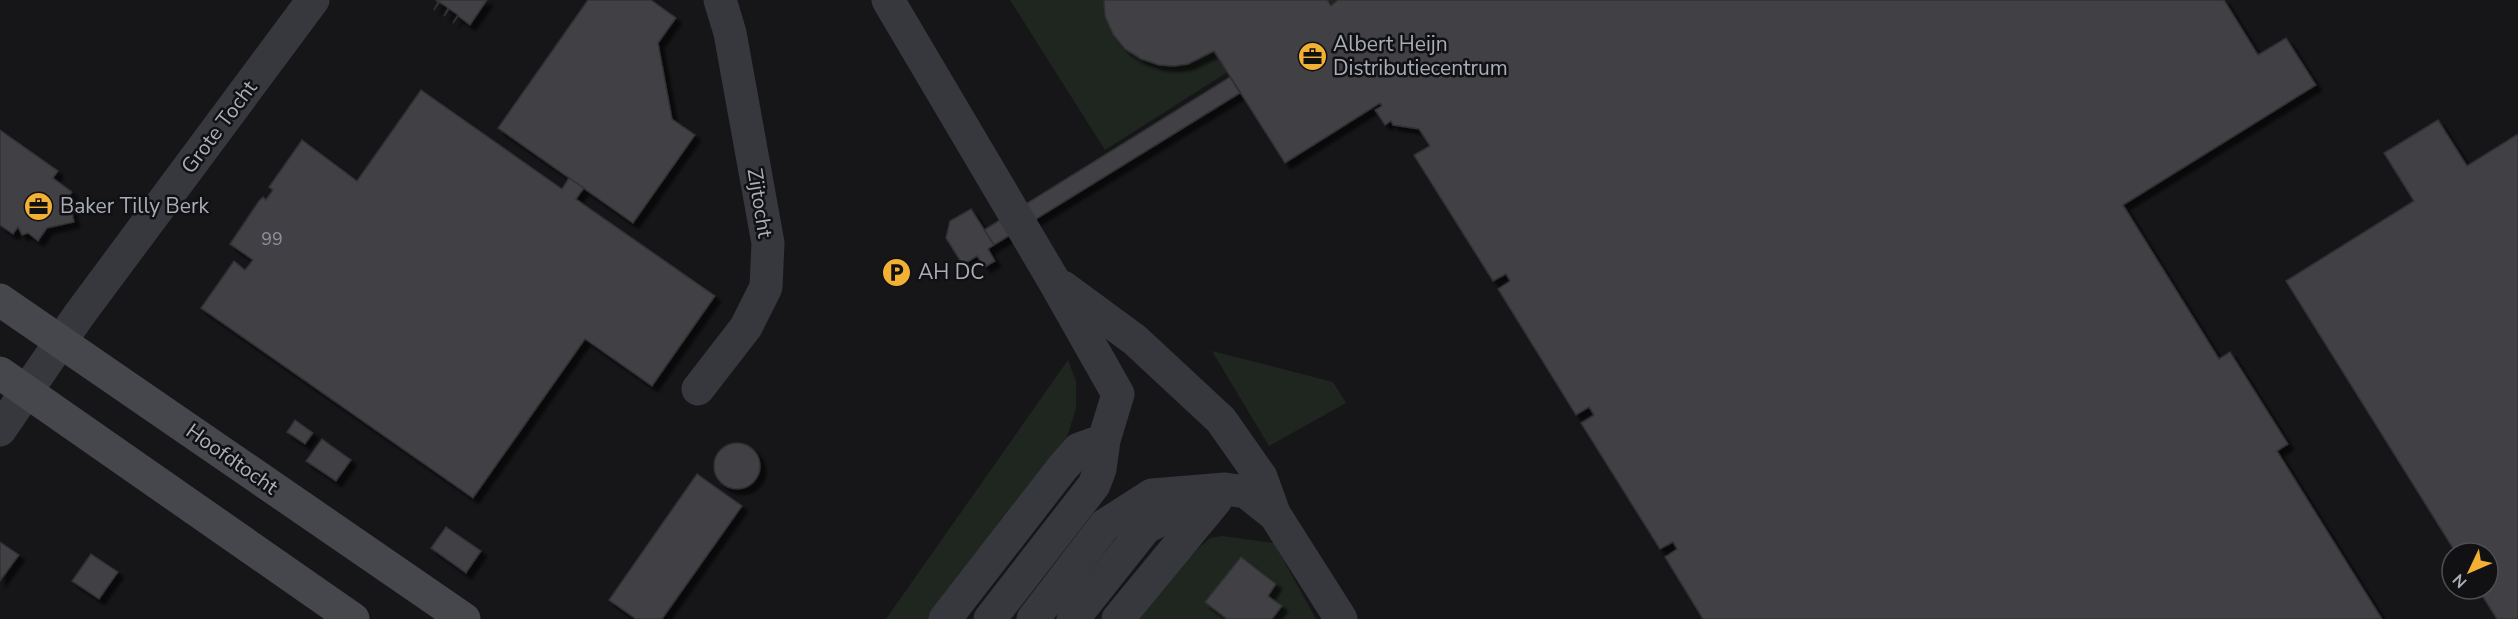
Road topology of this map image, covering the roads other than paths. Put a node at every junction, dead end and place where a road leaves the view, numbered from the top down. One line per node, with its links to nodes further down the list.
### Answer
1 (314, 0): 6 (street, Grote Tocht)
2 (720, 0): 8 (street, Zijtocht)
3 (888, 0): 4 (street)
4 (1054, 281): 11 (street); 13 (street)
5 (0, 300): 6 (main road, Hoofdtocht)
6 (62, 341): 9 (street, Grote Tocht); 15 (main road, Hoofdtocht)
7 (0, 373): 9 (main road)
8 (698, 389)
9 (27, 391): 10 (street, Grote Tocht); 14 (main road)
10 (0, 430)
11 (1104, 440): 16 (street); 17 (street)
12 (1225, 489): 13 (street); 18 (street); 19 (street); 20 (street)
13 (1275, 515): 21 (street)
14 (352, 619)
15 (464, 619)
16 (945, 619)
17 (990, 619)
18 (1033, 619)
19 (1073, 619)
20 (1118, 619)
21 (1341, 619)

